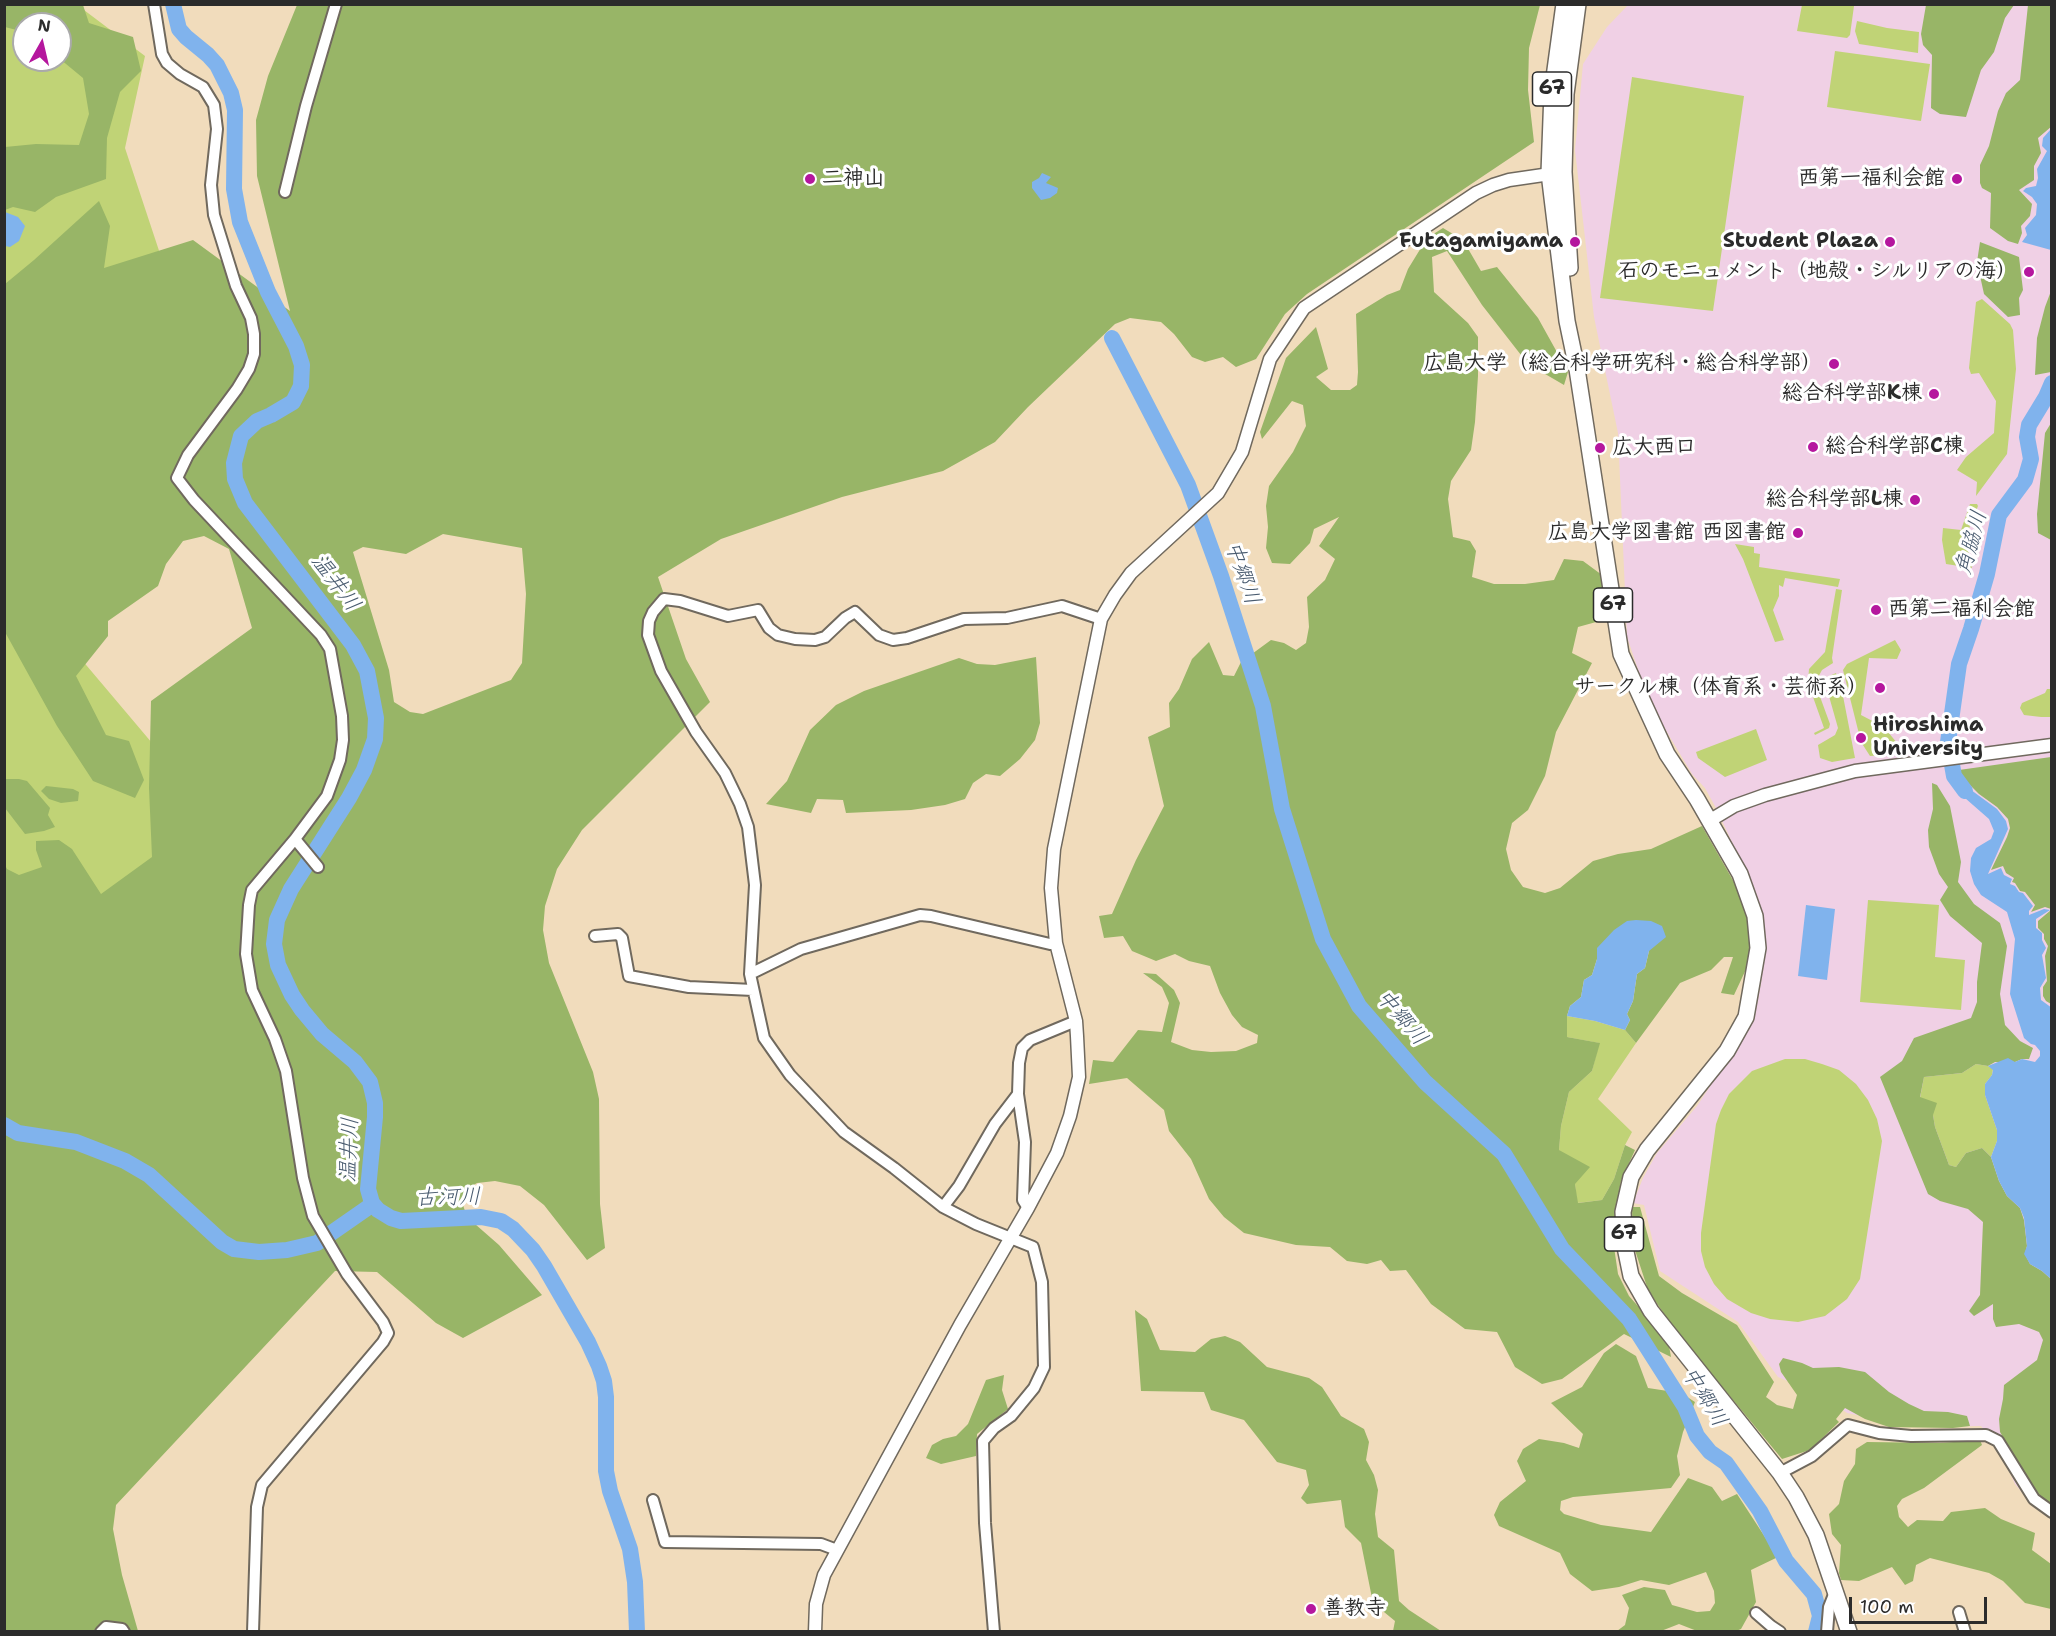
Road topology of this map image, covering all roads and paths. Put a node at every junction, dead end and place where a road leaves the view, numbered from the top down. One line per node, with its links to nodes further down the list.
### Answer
1 (154, 4): 10 (street)
2 (336, 4): 6 (street)
3 (1564, 4): 5 (main road, 67)
4 (1578, 4): 5 (main road, 67)
5 (1557, 173): 7 (street); 9 (main road, 67)
6 (285, 192)
7 (1101, 618): 13 (street); 14 (street)
8 (2052, 745): 9 (street)
9 (1708, 821): 21 (main road, 67)
10 (296, 841): 11 (street); 30 (street)
11 (318, 867)
12 (595, 936): 15 (street)
13 (1056, 943): 14 (street); 16 (street)
14 (750, 974): 15 (street)
15 (753, 990): 18 (street)
16 (1076, 1021): 17 (street); 19 (street)
17 (1018, 1094): 18 (street); 19 (street)
18 (943, 1207): 20 (street)
19 (1028, 1208): 20 (street)
20 (1011, 1239): 24 (street); 32 (street)
21 (1780, 1473): 23 (street); 25 (main road, 67)
22 (653, 1500): 24 (street)
23 (2052, 1512)
24 (837, 1550): 31 (street)
25 (1835, 1592): 34 (street); 35 (main road, 67)
26 (1959, 1612): 36 (street)
27 (1756, 1613): 33 (street)
28 (101, 1632): 29 (street)
29 (124, 1632)
30 (253, 1632)
31 (815, 1632)
32 (993, 1632)
33 (1780, 1632)
34 (1827, 1632)
35 (1849, 1632)
36 (1965, 1632)

